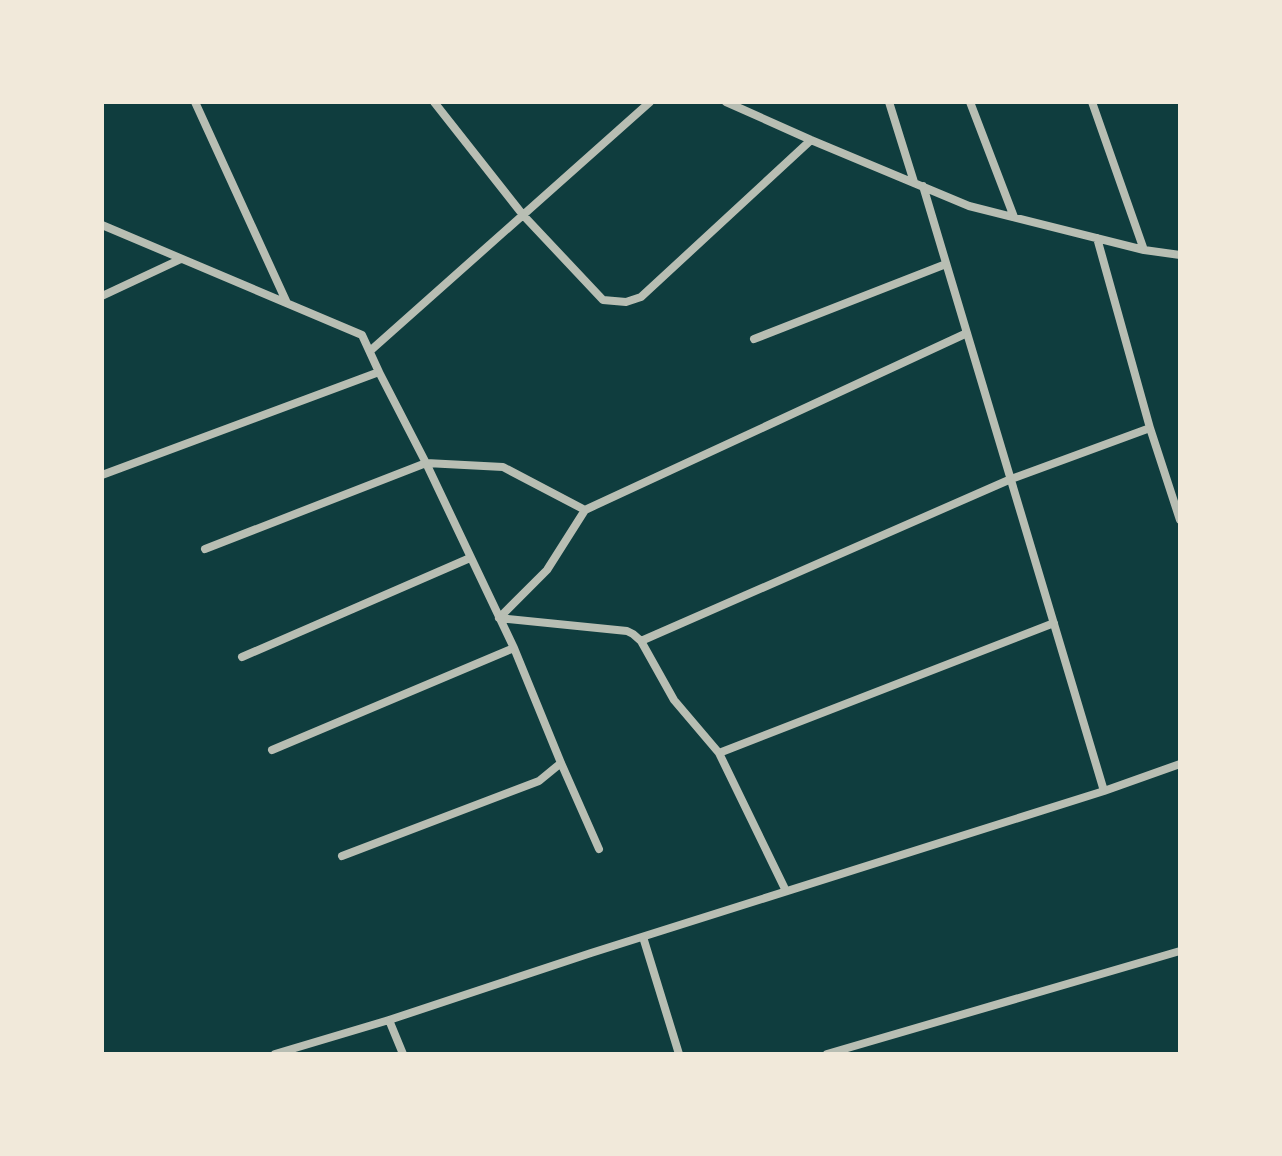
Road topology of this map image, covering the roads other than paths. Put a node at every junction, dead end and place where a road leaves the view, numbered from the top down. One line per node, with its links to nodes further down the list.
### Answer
1 (196, 102): 21 (street)
2 (434, 102): 12 (street)
3 (650, 102): 12 (street)
4 (726, 102): 9 (street)
5 (750, 102): 9 (street)
6 (889, 102): 11 (street)
7 (970, 102): 13 (street)
8 (1092, 102): 16 (street)
9 (754, 114): 10 (street)
10 (811, 140): 11 (street); 12 (street)
11 (919, 184): 13 (street); 19 (street)
12 (523, 215): 24 (street)
13 (1014, 217): 15 (street)
14 (102, 225): 18 (street)
15 (1097, 238): 16 (street); 26 (street)
16 (1144, 250): 17 (street)
17 (1180, 255)
18 (181, 259): 20 (street); 21 (street)
19 (946, 264): 22 (street); 23 (street)
20 (102, 296)
21 (287, 303): 24 (street)
22 (967, 333): 29 (street); 30 (street)
23 (754, 339)
24 (370, 351): 25 (street)
25 (379, 372): 27 (street); 28 (street)
26 (1150, 428): 29 (street); 31 (street)
27 (426, 463): 30 (street); 32 (street); 33 (street)
28 (102, 475)
29 (1011, 479): 35 (street); 36 (street)
30 (585, 510): 34 (street)
31 (1180, 520)
32 (205, 549)
33 (470, 558): 34 (street); 38 (street)
34 (499, 618): 36 (street); 37 (street)
35 (1054, 623): 40 (street); 43 (street)
36 (641, 641): 40 (street)
37 (514, 648): 39 (street); 41 (street)
38 (242, 657)
39 (272, 750)
40 (719, 753): 46 (street)
41 (561, 763): 44 (street); 45 (street)
42 (1180, 764): 43 (street)
43 (1104, 791): 46 (street)
44 (599, 849)
45 (342, 856)
46 (786, 891): 47 (street)
47 (643, 937): 49 (street); 52 (street)
48 (1180, 951): 53 (street)
49 (389, 1020): 50 (street); 51 (street)
50 (275, 1054)
51 (403, 1054)
52 (679, 1054)
53 (827, 1054)

